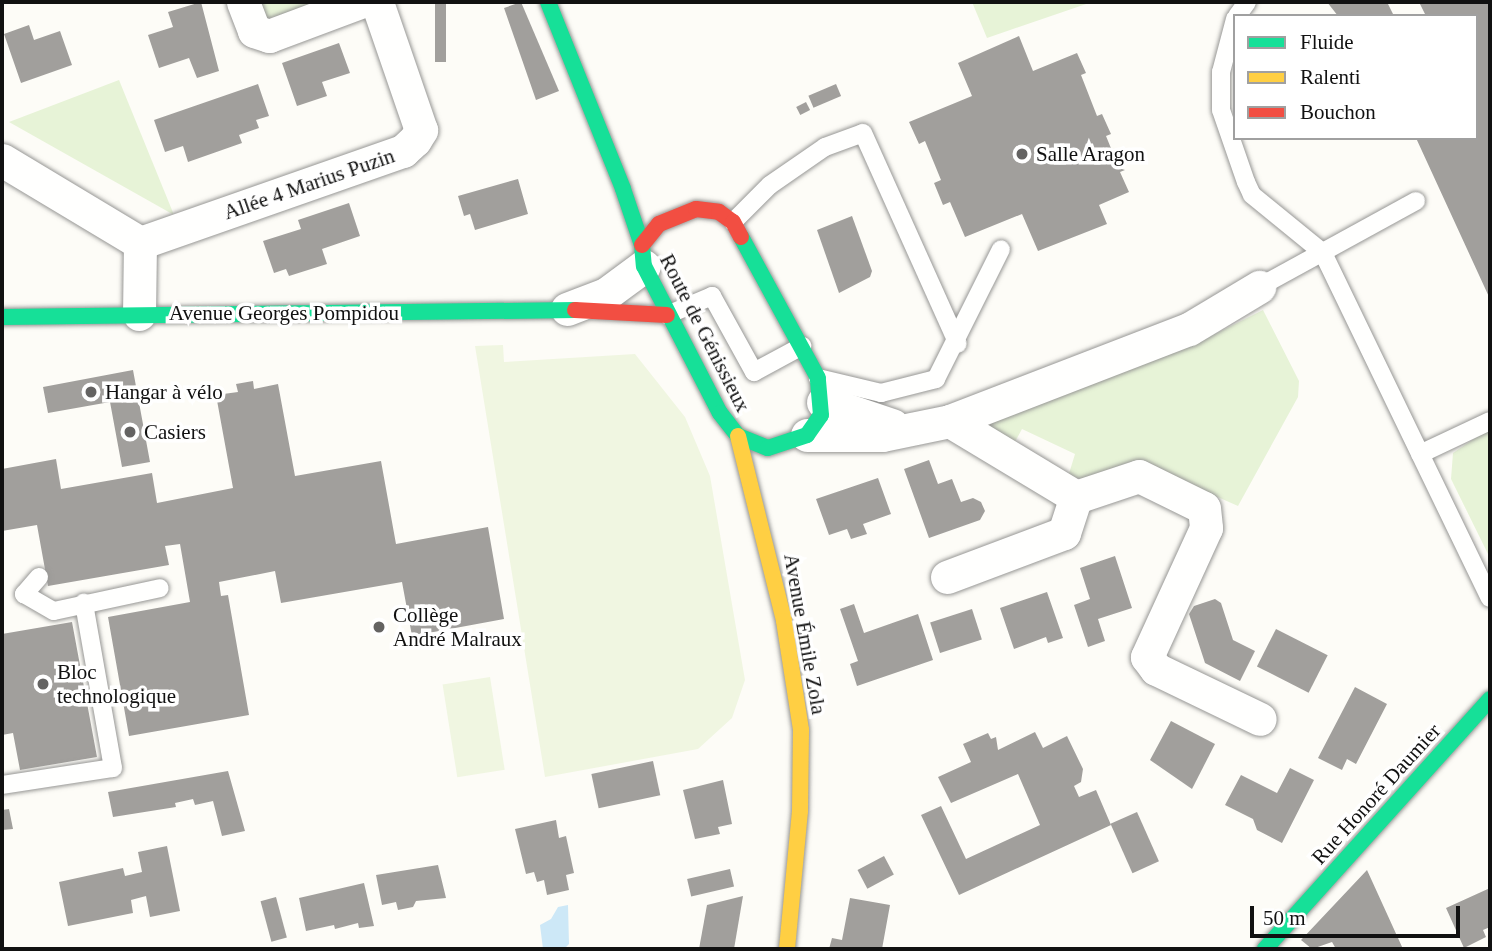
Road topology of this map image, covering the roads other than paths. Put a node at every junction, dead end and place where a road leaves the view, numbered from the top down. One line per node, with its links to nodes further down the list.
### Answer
1 (243, 2): 2 (street)
2 (360, 2)
3 (376, 2): 11 (street, Allée 4 Marius Puzin)
4 (548, 2): 6 (main road, Route de Génissieux)
5 (1233, 28): 13 (lane)
6 (605, 138): 8 (main road, Route de Génissieux); 14 (main road, Route de Génissieux)
7 (2, 160): 11 (street)
8 (638, 180)
9 (1416, 201): 13 (lane)
10 (733, 222): 14 (main road, Route de Génissieux); 20 (main road); 21 (lane)
11 (140, 243): 17 (street)
12 (1001, 249): 21 (lane)
13 (1323, 253): 15 (lane); 28 (lane)
14 (643, 256): 16 (street, Avenue Georges Pompidou); 18 (main road, Route de Génissieux)
15 (1259, 287): 23 (street)
16 (565, 309): 17 (main road, Avenue Georges Pompidou); 18 (main road, Avenue Georges Pompidou)
17 (139, 314): 19 (main road, Avenue Georges Pompidou)
18 (667, 315): 20 (lane); 26 (main road, Route de Génissieux)
19 (2, 317)
20 (802, 346): 22 (main road)
21 (953, 352): 22 (lane)
22 (820, 390): 25 (street); 27 (main road)
23 (950, 421): 25 (street); 30 (street)
24 (1490, 421): 28 (lane)
25 (908, 428): 27 (street)
26 (738, 436): 27 (main road, Route de Génissieux); 29 (main road, Route de Génissieux)
27 (795, 440): 29 (main road)
28 (1420, 454): 34 (lane)
29 (751, 497): 39 (main road, Avenue Émile Zola)
30 (1076, 498): 32 (street); 37 (street)
31 (39, 577): 35 (lane)
32 (947, 577)
33 (160, 588): 35 (lane)
34 (1490, 598)
35 (84, 603): 38 (lane)
36 (1490, 699): 40 (main road, Rue Honoré Daumier)
37 (1260, 719)
38 (2, 785)
39 (786, 949)
40 (1265, 949)

